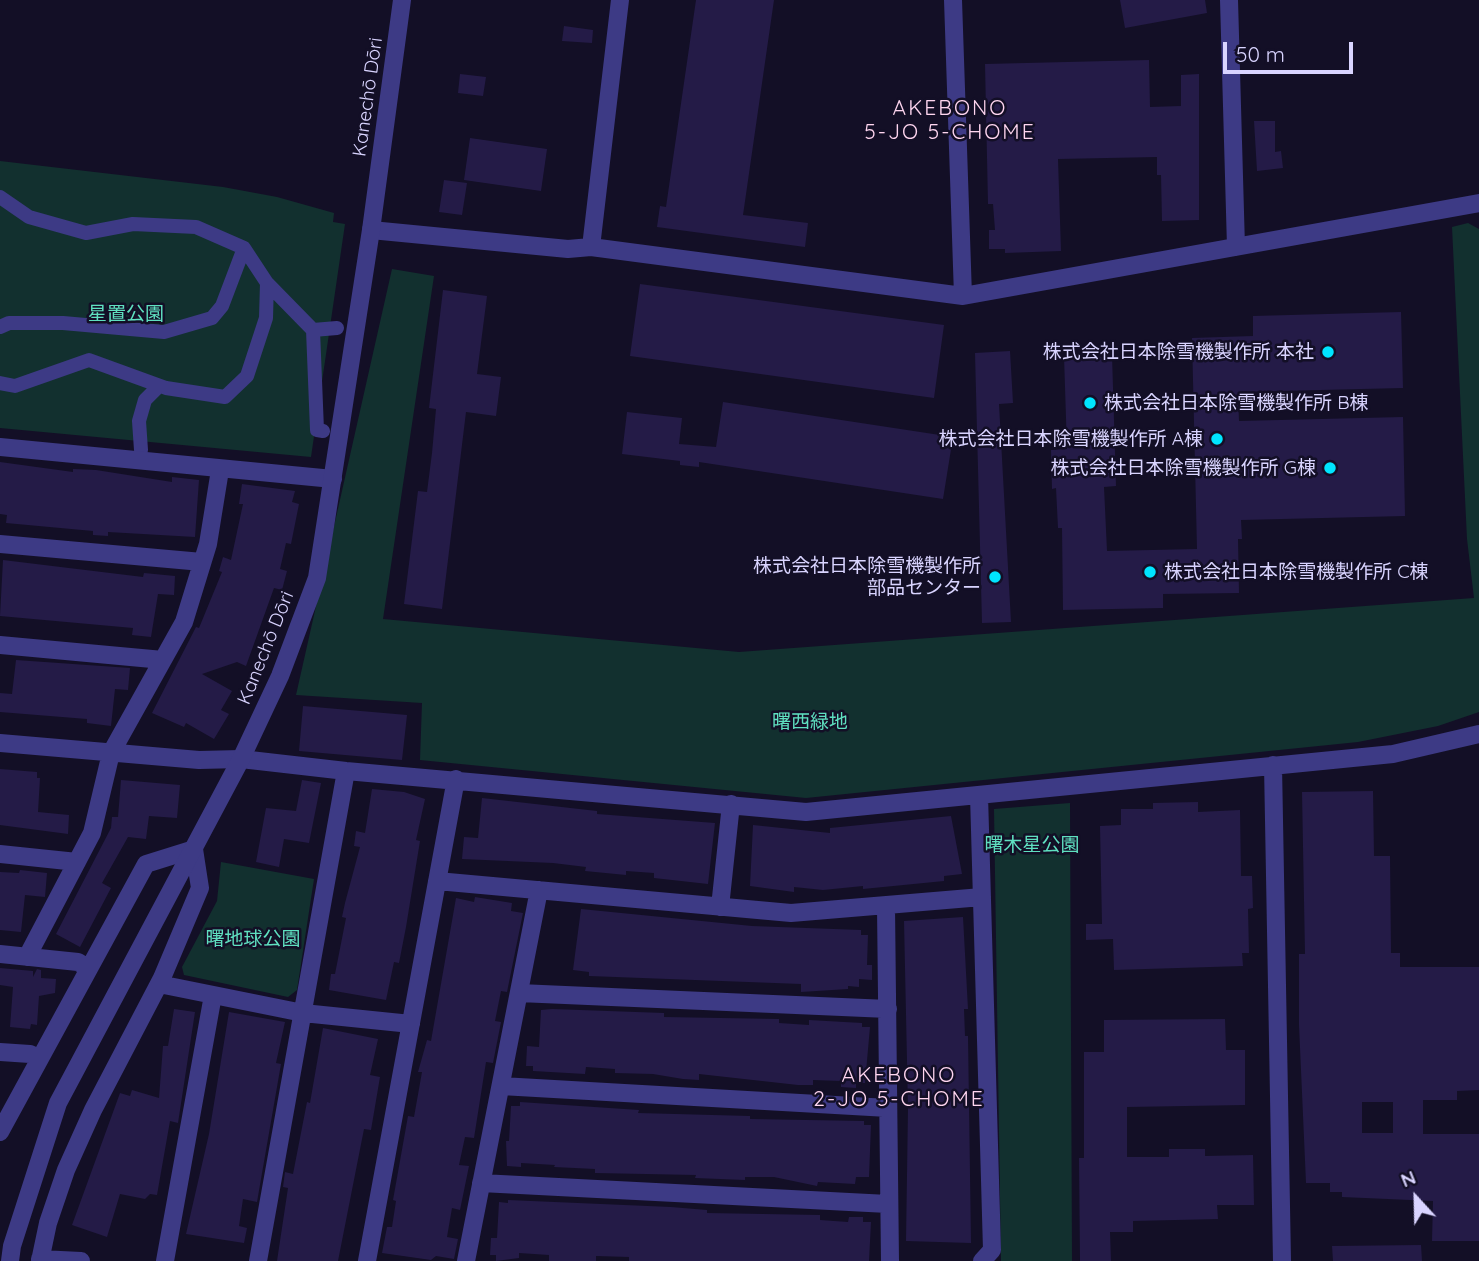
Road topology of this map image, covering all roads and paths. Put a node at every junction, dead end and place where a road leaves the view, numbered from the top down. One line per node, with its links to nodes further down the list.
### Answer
1 (402, 0): 7 (street, Kanechō Dōri)
2 (620, 0): 8 (street)
3 (953, 0): 12 (street)
4 (1229, 0): 9 (street)
5 (0, 197): 10 (street)
6 (1479, 203): 9 (street)
7 (371, 230): 8 (street); 22 (street, Kanechō Dōri)
8 (591, 247): 12 (street)
9 (1236, 247): 12 (street)
10 (244, 248): 11 (street); 13 (street)
11 (267, 283): 15 (street); 17 (street)
12 (963, 296)
13 (0, 327)
14 (337, 328): 15 (street)
15 (313, 330): 18 (street)
16 (0, 383): 17 (street)
17 (159, 386): 20 (street)
18 (323, 431)
19 (0, 447): 21 (street)
20 (141, 450)
21 (220, 470): 22 (street); 24 (street)
22 (333, 479): 30 (street, Kanechō Dōri)
23 (0, 544): 24 (street)
24 (202, 562): 26 (street)
25 (0, 645): 26 (street)
26 (163, 660): 29 (street)
27 (1479, 734): 31 (street)
28 (0, 743): 29 (street)
29 (111, 753): 30 (street); 38 (street)
30 (242, 759): 32 (street); 36 (street, Kanechō Dōri)
31 (1273, 765): 34 (street); 69 (street)
32 (346, 771): 33 (street); 51 (street)
33 (456, 779): 35 (street); 39 (street)
34 (979, 794): 35 (street); 41 (street)
35 (731, 804): 43 (street)
36 (194, 849): 46 (street); 47 (street); 61 (street, Kanechō Dōri)
37 (0, 854): 38 (street)
38 (77, 862): 45 (street)
39 (437, 881): 40 (street); 52 (street)
40 (540, 890): 43 (street); 48 (street)
41 (982, 897): 42 (street); 68 (street)
42 (886, 906): 43 (street); 50 (street)
43 (720, 907)
44 (0, 954): 45 (street)
45 (27, 957): 46 (street)
46 (88, 968): 54 (street)
47 (159, 984): 49 (street); 60 (street)
48 (519, 993): 50 (street); 55 (street)
49 (213, 995): 51 (street); 63 (street)
50 (888, 1009): 56 (street)
51 (303, 1013): 52 (street); 64 (street)
52 (411, 1024): 65 (street)
53 (0, 1052): 54 (street)
54 (39, 1058): 57 (street)
55 (500, 1086): 56 (street); 58 (street)
56 (888, 1108): 59 (street)
57 (0, 1132)
58 (481, 1183): 59 (street); 66 (street)
59 (888, 1204): 67 (street)
60 (40, 1260): 62 (street)
61 (10, 1261)
62 (81, 1261)
63 (165, 1261)
64 (258, 1261)
65 (367, 1261)
66 (466, 1261)
67 (890, 1261)
68 (982, 1261)
69 (1282, 1261)

